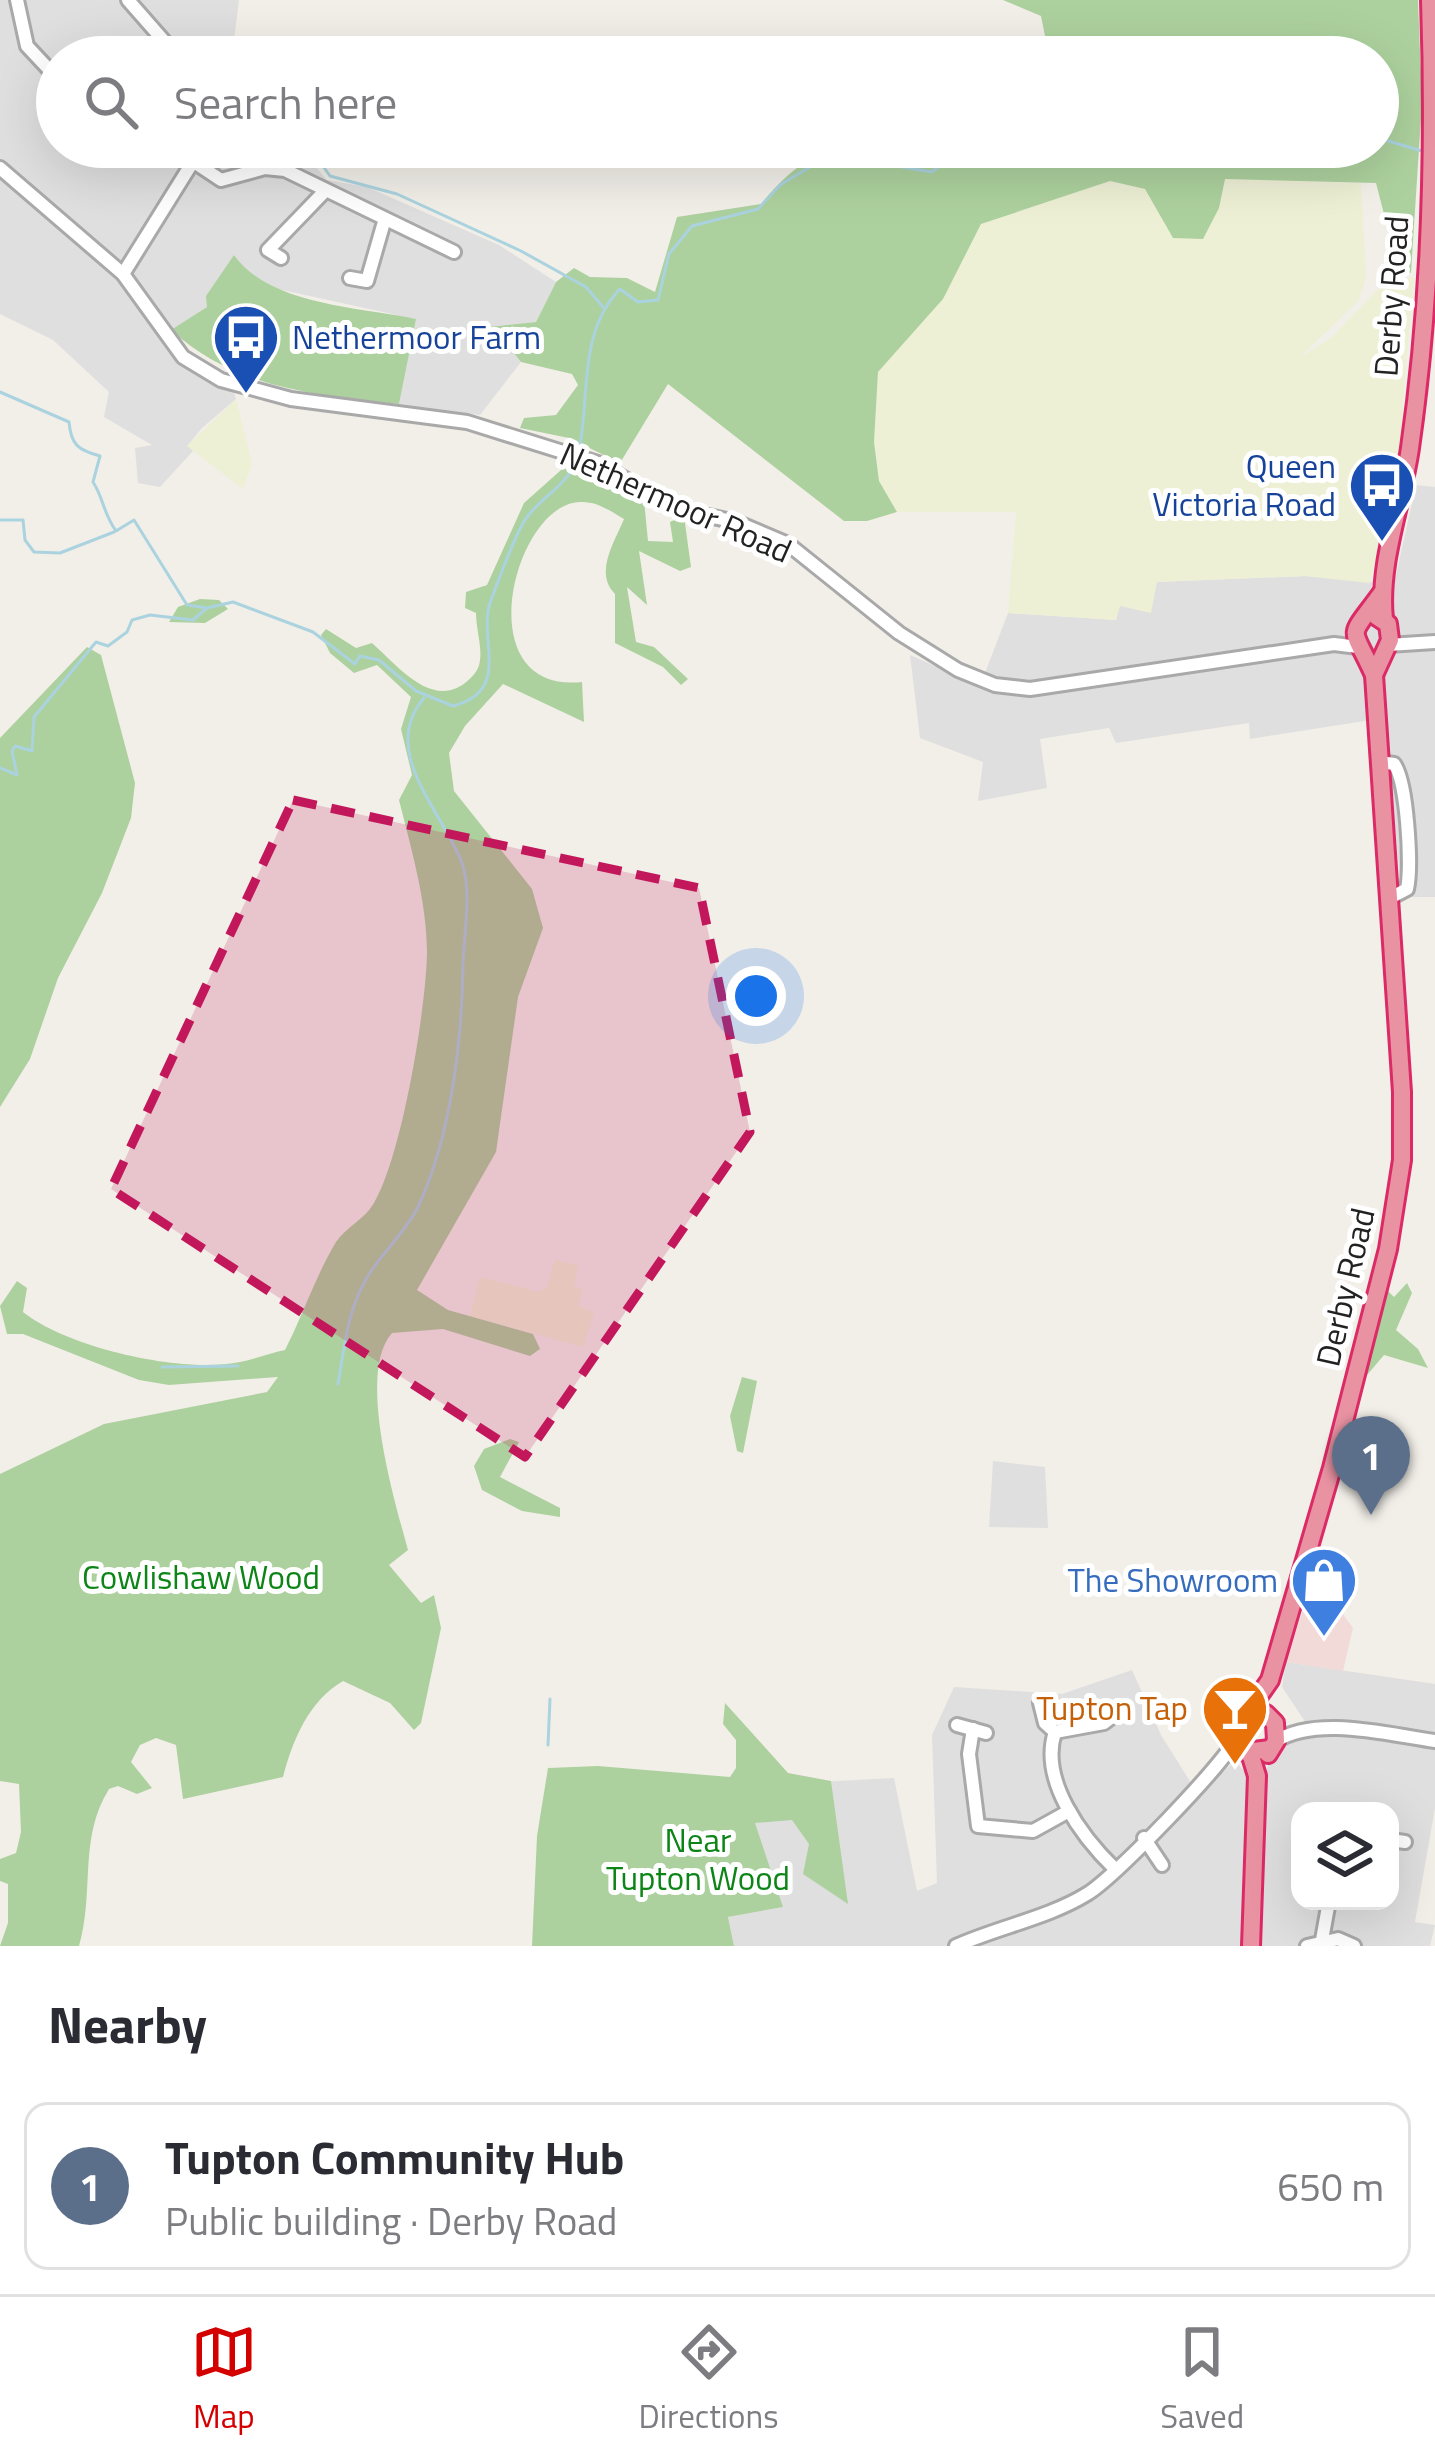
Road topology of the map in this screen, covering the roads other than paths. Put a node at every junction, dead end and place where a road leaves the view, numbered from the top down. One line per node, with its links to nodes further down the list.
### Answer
1 (17, 0): 6 (street)
2 (128, 0): 4 (street)
3 (1430, 0): 5 (highway, Derby Road)
4 (152, 36)
5 (1433, 54): 16 (highway, Derby Road)
6 (36, 56)
7 (0, 168): 14 (street, Nethermoor Road)
8 (190, 168): 14 (street)
9 (203, 168): 10 (street)
10 (323, 193): 11 (street); 13 (street)
11 (384, 222): 12 (street); 15 (street)
12 (454, 252)
13 (281, 258)
14 (123, 274): 16 (street, Nethermoor Road)
15 (350, 278)
16 (1373, 636): 17 (street); 18 (highway, Derby Road)
17 (1435, 642)
18 (1270, 1680): 20 (highway, Derby Road); 24 (highway, Derby Road)
19 (1040, 1702): 23 (street)
20 (1249, 1713): 24 (highway); 26 (highway, Derby Road)
21 (1110, 1724): 23 (street)
22 (957, 1725): 28 (street)
23 (1055, 1732): 28 (street)
24 (1277, 1732): 25 (street); 26 (highway); 27 (highway, Derby Road)
25 (1435, 1742)
26 (1239, 1750): 27 (highway, Derby Road); 29 (street)
27 (1257, 1776): 37 (highway, Derby Road)
28 (1069, 1810): 33 (street)
29 (1144, 1838): 32 (street); 33 (street)
30 (1399, 1841): 31 (street)
31 (1405, 1842)
32 (1162, 1865)
33 (1115, 1869): 36 (street)
34 (1327, 1910): 35 (street)
35 (1322, 1940): 38 (street); 39 (street)
36 (956, 1946)
37 (1251, 1946)
38 (1307, 1946)
39 (1354, 1946)

